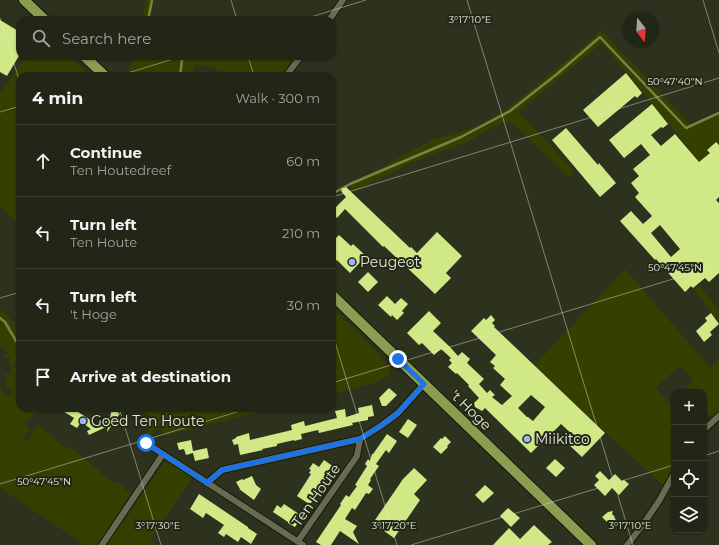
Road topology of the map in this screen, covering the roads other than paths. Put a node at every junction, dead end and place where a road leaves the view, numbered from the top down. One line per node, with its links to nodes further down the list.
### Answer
1 (24, 0): 3 (main road)
2 (343, 0): 4 (street)
3 (42, 16)
4 (332, 16)
5 (88, 60): 7 (main road)
6 (298, 60): 8 (street)
7 (101, 72)
8 (289, 72)
9 (336, 299): 10 (main road, 't Hoge)
10 (424, 384): 13 (street, Ten Houte); 20 (main road, 't Hoge)
11 (719, 416): 12 (street)
12 (707, 427)
13 (360, 439): 17 (street, Ten Houte); 18 (street, Ten Houte)
14 (146, 443): 15 (street)
15 (163, 454): 17 (street); 19 (street)
16 (671, 479): 21 (street)
17 (207, 483): 18 (street)
18 (300, 543)
19 (102, 545)
20 (591, 545)
21 (627, 545)

